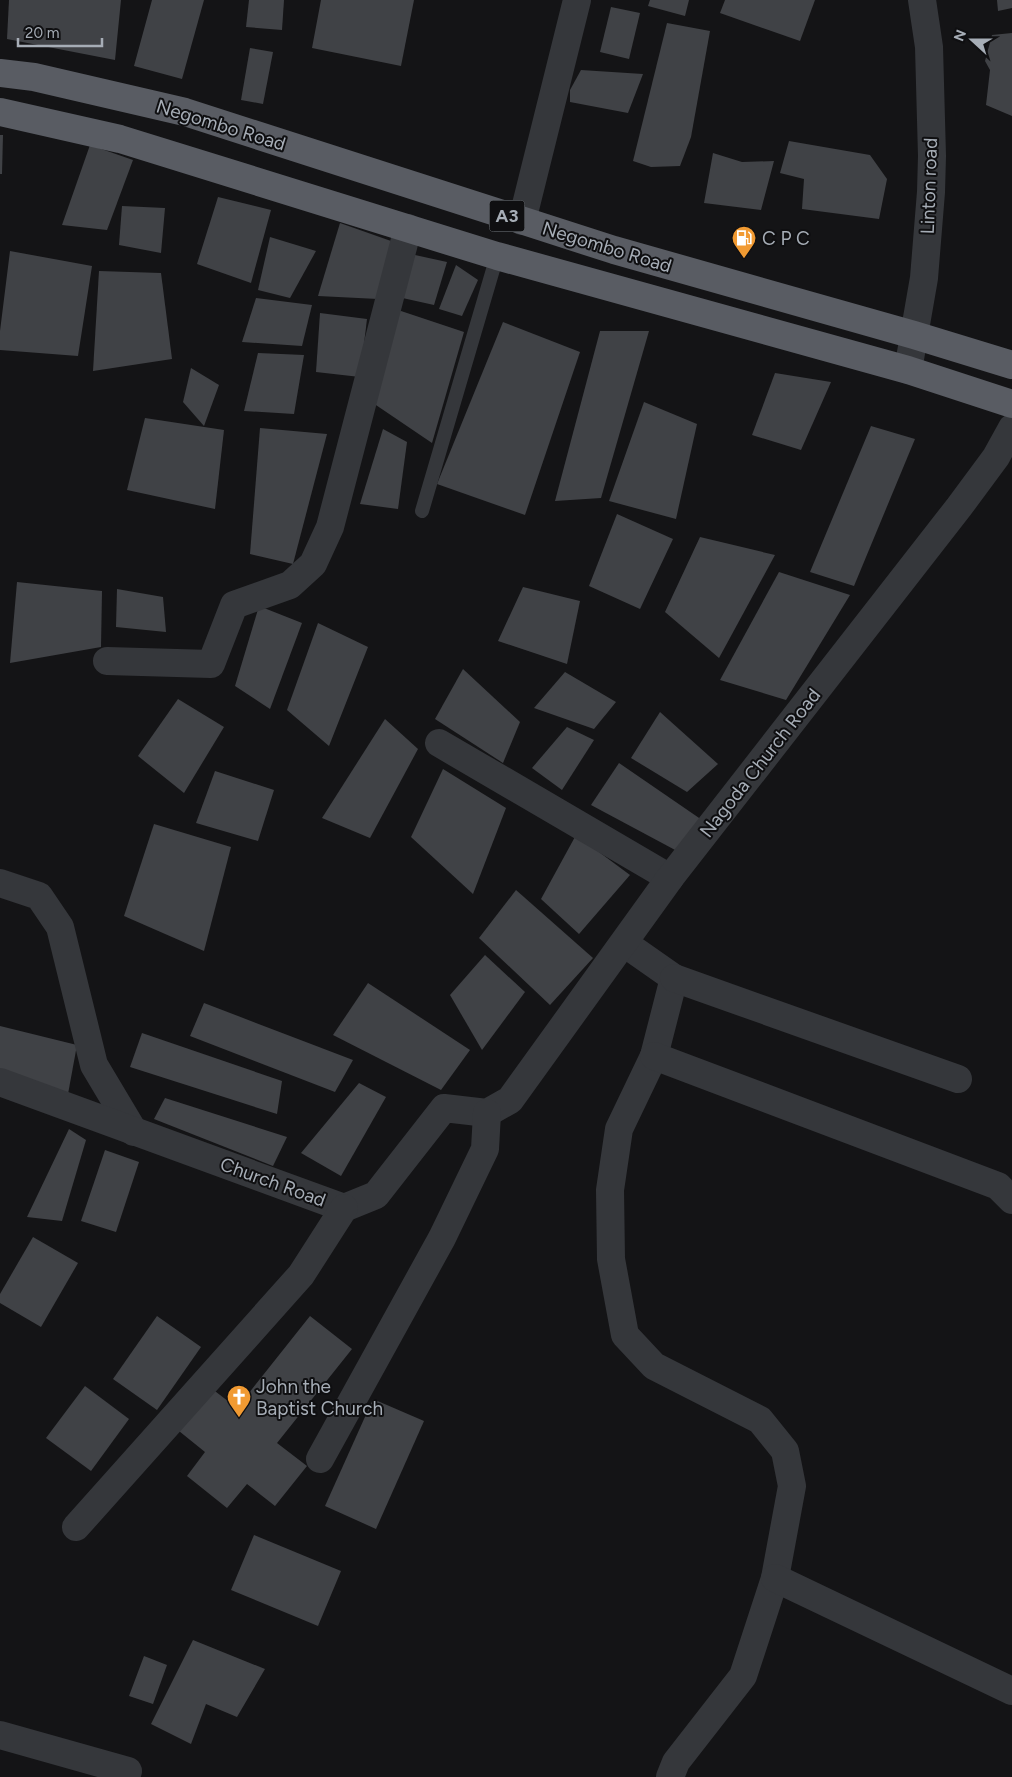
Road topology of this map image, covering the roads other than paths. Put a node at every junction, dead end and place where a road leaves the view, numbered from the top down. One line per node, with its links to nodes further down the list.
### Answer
1 (577, 0): 5 (street)
2 (922, 0): 8 (street, Linton road)
3 (0, 73): 5 (highway, Negombo Road / A3)
4 (0, 112): 6 (highway, Negombo Road / A3)
5 (522, 221): 8 (highway, Negombo Road / A3)
6 (408, 228): 7 (highway, Negombo Road / A3); 14 (street)
7 (497, 256): 10 (highway, Negombo Road / A3); 13 (lane)
8 (914, 335): 9 (highway, Negombo Road / A3); 10 (street, Linton road)
9 (1012, 365)
10 (908, 370): 11 (highway, Negombo Road / A3)
11 (1012, 404)
12 (1012, 428): 16 (street, Nagoda Church Road)
13 (422, 511)
14 (107, 661)
15 (439, 743): 16 (street)
16 (670, 878): 18 (street, Nagoda Church Road)
17 (0, 883): 24 (street)
18 (624, 943): 19 (street); 23 (street, Nagoda Church Road)
19 (674, 978): 20 (street); 21 (street)
20 (654, 1056): 25 (street); 29 (street)
21 (958, 1079)
22 (0, 1082): 24 (street, Church Road)
23 (486, 1113): 26 (street, Church Road); 27 (street)
24 (134, 1132): 26 (street, Church Road)
25 (1012, 1200)
26 (344, 1208): 28 (street)
27 (320, 1459)
28 (76, 1527)
29 (775, 1578): 30 (street); 33 (street)
30 (1012, 1691)
31 (0, 1735): 32 (street)
32 (133, 1775)
33 (670, 1777)

